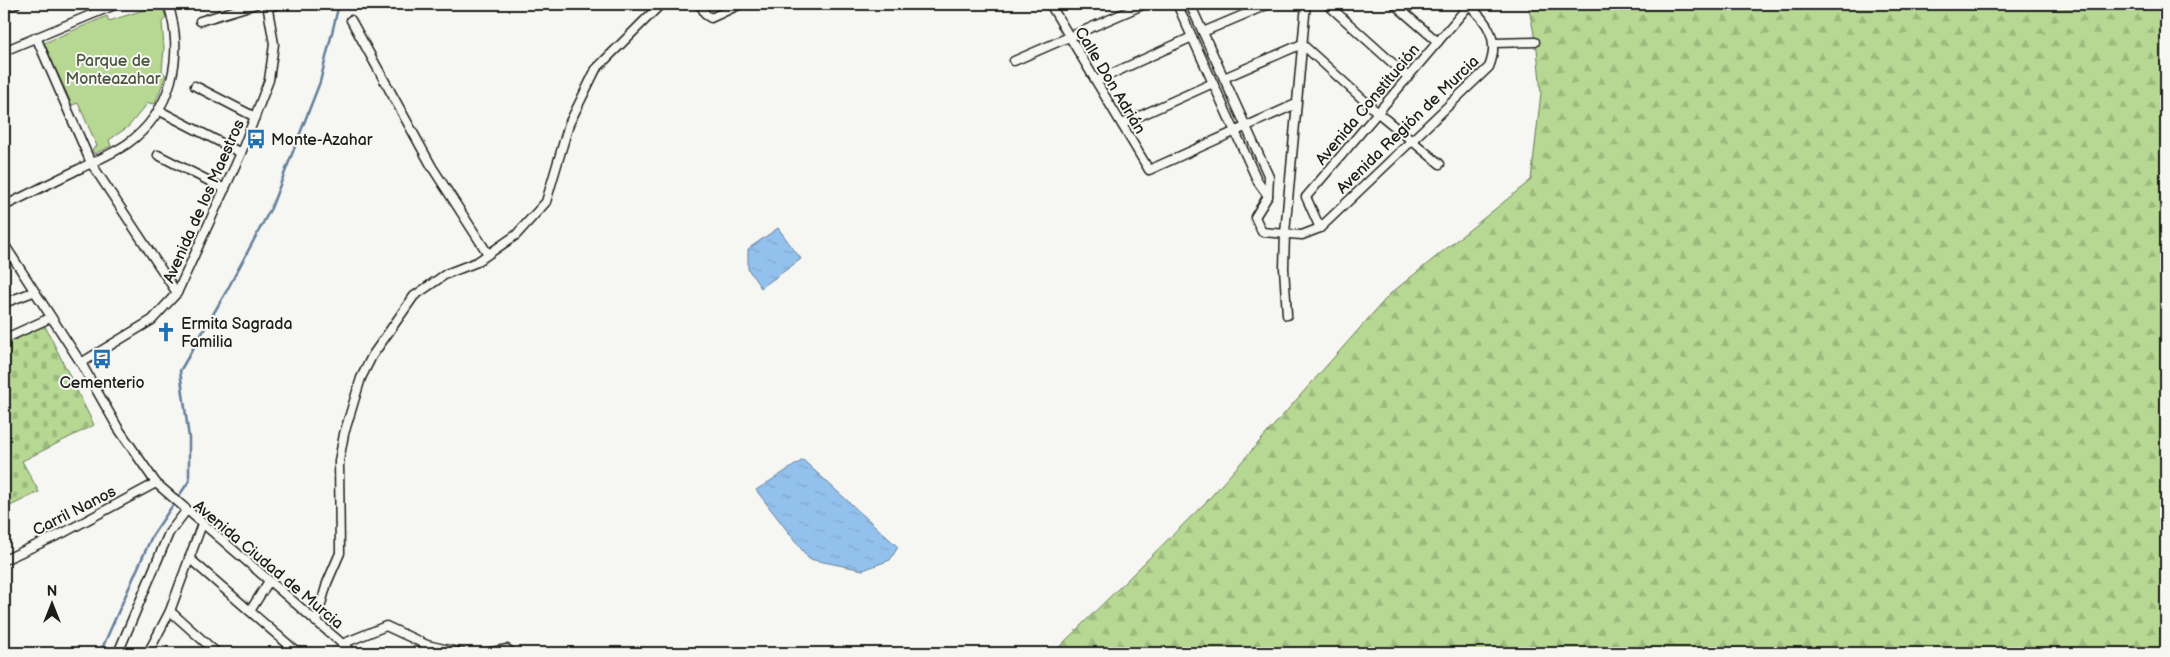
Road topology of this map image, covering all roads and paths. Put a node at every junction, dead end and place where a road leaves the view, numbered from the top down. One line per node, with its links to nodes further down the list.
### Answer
1 (117, 4): 18 (street)
2 (168, 4): 37 (street)
3 (256, 4): 20 (street)
4 (279, 4): 17 (street)
5 (661, 4): 54 (street)
6 (700, 4): 7 (street)
7 (740, 4)
8 (1050, 4): 23 (street, Calle Don Adrián)
9 (1145, 4): 23 (street)
10 (1177, 4): 24 (street)
11 (1190, 4): 21 (street)
12 (1269, 4): 21 (street)
13 (1306, 4): 28 (street)
14 (1327, 4): 31 (street)
15 (1394, 4): 25 (street)
16 (1469, 4): 25 (street, Avenida Constitución); 27 (street, Avenida Región de Murcia)
17 (268, 6): 39 (street, Avenida de los Maestros)
18 (95, 7): 22 (street)
19 (352, 20): 54 (street)
20 (200, 21)
21 (1203, 32): 32 (street)
22 (36, 37): 29 (street); 46 (street)
23 (1070, 37): 30 (street); 33 (street, Calle Don Adrián)
24 (1192, 37): 33 (street); 34 (street)
25 (1438, 42): 31 (street, Avenida Constitución)
26 (1536, 42): 27 (street)
27 (1494, 43): 43 (street, Avenida Región de Murcia)
28 (1302, 44): 32 (street); 36 (street); 38 (street)
29 (4, 51)
30 (1014, 61)
31 (1408, 77): 38 (street, Avenida Constitución)
32 (1224, 78): 41 (street)
33 (1096, 81): 40 (street, Calle Don Adrián)
34 (1213, 83): 40 (street); 42 (street)
35 (195, 86): 39 (street)
36 (1296, 104): 41 (street); 52 (street)
37 (158, 110): 44 (street); 46 (street)
38 (1378, 113): 43 (street); 51 (street, Avenida Constitución)
39 (255, 117): 44 (street, Avenida de los Maestros)
40 (1122, 124): 42 (street, Calle Don Adrián)
41 (1245, 126): 42 (street); 49 (street)
42 (1234, 130): 49 (street)
43 (1410, 140): 47 (street); 51 (street, Avenida Región de Murcia)
44 (241, 153): 48 (street, Avenida de los Maestros)
45 (158, 155): 48 (street)
46 (91, 163): 50 (street); 56 (street)
47 (1440, 164)
48 (225, 190): 56 (street, Avenida de los Maestros)
49 (1268, 196): 52 (street, Avenida Región de Murcia)
50 (4, 206)
51 (1320, 228): 52 (street, Avenida Región de Murcia)
52 (1285, 233): 58 (street)
53 (4, 244): 55 (street, Avenida Ciudad de Murcia)
54 (488, 254): 70 (street)
55 (33, 292): 57 (street); 59 (street, Avenida Ciudad de Murcia)
56 (177, 293): 61 (street, Avenida de los Maestros)
57 (4, 303)
58 (1287, 315)
59 (50, 318): 60 (street); 61 (street, Avenida Ciudad de Murcia)
60 (4, 338)
61 (81, 363): 62 (street, Avenida Ciudad de Murcia)
62 (156, 483): 63 (street, Avenida Ciudad de Murcia); 66 (street, Carril Nanos)
63 (186, 511): 64 (street, Avenida Ciudad de Murcia); 72 (street)
64 (202, 524): 65 (street); 67 (street, Avenida Ciudad de Murcia)
65 (189, 558): 68 (street); 69 (street)
66 (4, 560)
67 (269, 581): 69 (street); 70 (street, Avenida Ciudad de Murcia)
68 (170, 611): 73 (street); 74 (street)
69 (250, 611): 75 (street)
70 (316, 622): 71 (street, Avenida Ciudad de Murcia)
71 (342, 644): 76 (street, Avenida Ciudad de Murcia); 77 (street)
72 (118, 653)
73 (149, 653)
74 (216, 653)
75 (298, 653)
76 (353, 653)
77 (462, 653)
78 (487, 653): 79 (street)
79 (511, 653)

